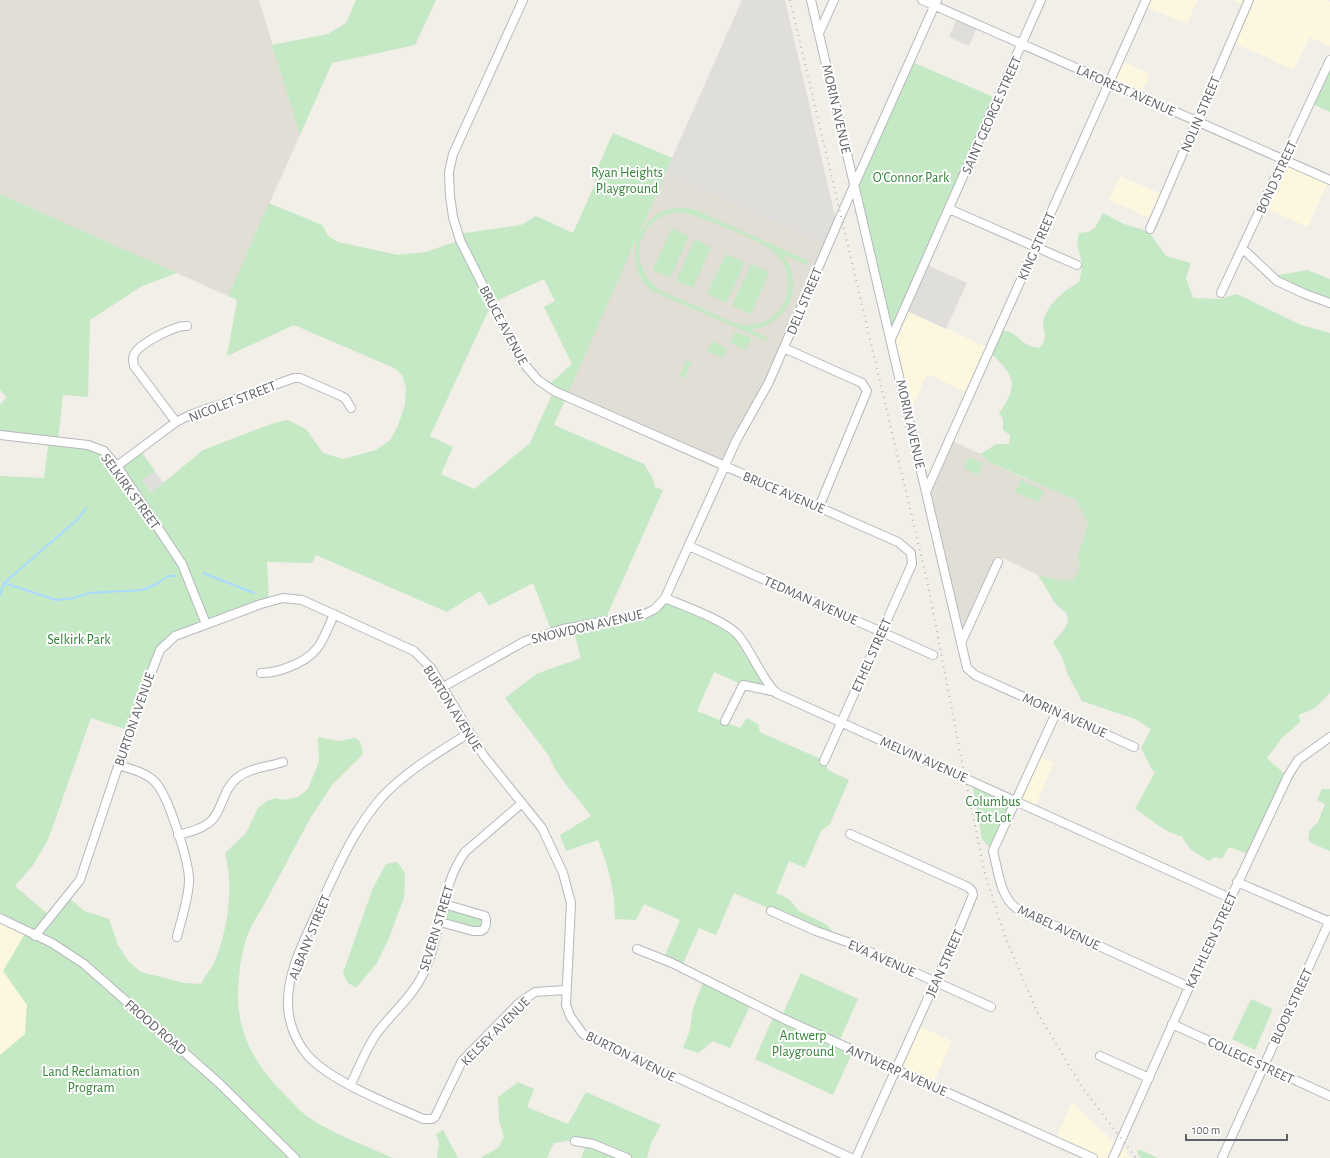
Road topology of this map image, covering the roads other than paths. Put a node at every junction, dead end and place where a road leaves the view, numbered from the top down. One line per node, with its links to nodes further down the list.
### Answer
1 (522, 0): 31 (street, BRUCE AVENUE)
2 (811, 0): 9 (street, MORIN AVENUE)
3 (834, 0): 9 (street)
4 (922, 0): 8 (street, LAFOREST AVENUE)
5 (1041, 0): 10 (street, SAINT GEORGE STREET)
6 (1146, 0): 12 (street, KING STREET)
7 (1250, 0): 13 (street, NOLIN STREET)
8 (936, 3): 10 (street, LAFOREST AVENUE); 16 (street, DELL STREET)
9 (819, 33): 16 (street, MORIN AVENUE)
10 (1022, 44): 12 (street, LAFOREST AVENUE); 17 (street, SAINT GEORGE STREET)
11 (1330, 60): 14 (street, BOND STREET)
12 (1109, 82): 13 (street, LAFOREST AVENUE); 19 (street, KING STREET)
13 (1197, 121): 14 (street, LAFOREST AVENUE); 18 (street, NOLIN STREET)
14 (1284, 160): 15 (street, LAFOREST AVENUE); 20 (street, BOND STREET)
15 (1330, 180)
16 (855, 183): 25 (street, MORIN AVENUE); 26 (street, DELL STREET)
17 (949, 209): 19 (street); 25 (street, SAINT GEORGE STREET)
18 (1150, 228)
19 (1036, 247): 21 (street); 32 (street, KING STREET)
20 (1242, 248): 22 (street, BOND STREET); 23 (street)
21 (1077, 265)
22 (1221, 293)
23 (1330, 303)
24 (187, 326): 28 (street)
25 (891, 339): 32 (street, MORIN AVENUE)
26 (784, 348): 31 (street, DELL STREET); 33 (street)
27 (351, 408): 28 (street, NICOLET STREET)
28 (176, 422): 30 (street, NICOLET STREET)
29 (0, 435): 30 (street, SELKIRK STREET)
30 (117, 466): 39 (street, SELKIRK STREET)
31 (724, 466): 33 (street, BRUCE AVENUE); 34 (street, DELL STREET)
32 (926, 492): 41 (street, MORIN AVENUE)
33 (819, 507): 35 (street, BRUCE AVENUE)
34 (689, 546): 37 (street, DELL STREET); 40 (street, TEDMAN AVENUE)
35 (909, 549): 40 (street, ETHEL STREET)
36 (998, 562): 41 (street)
37 (665, 598): 44 (street, SNOWDON AVENUE); 45 (street, MELVIN AVENUE)
38 (334, 614): 39 (street, BURTON AVENUE); 43 (street); 44 (street, BURTON AVENUE)
39 (206, 624): 54 (street, BURTON AVENUE)
40 (882, 632): 42 (street, TEDMAN AVENUE); 48 (street, ETHEL STREET)
41 (961, 643): 46 (street, MORIN AVENUE)
42 (933, 655)
43 (261, 673)
44 (443, 687): 49 (street, BURTON AVENUE)
45 (776, 692): 47 (street); 48 (street, MELVIN AVENUE)
46 (1057, 711): 51 (street, MORIN AVENUE); 55 (street, MABEL AVENUE)
47 (725, 722)
48 (841, 722): 52 (street, ETHEL STREET); 55 (street, MELVIN AVENUE)
49 (469, 733): 56 (street, BURTON AVENUE); 78 (street, ALBANY STREET)
50 (1330, 737): 59 (street, KATHLEEN STREET)
51 (1134, 747)
52 (824, 761)
53 (283, 762): 58 (street)
54 (118, 765): 58 (street); 66 (street, BURTON AVENUE)
55 (1016, 801): 60 (street, MELVIN AVENUE); 70 (street, MABEL AVENUE)
56 (522, 803): 61 (street, SEVERN STREET); 71 (street, BURTON AVENUE)
57 (850, 834): 69 (street, JEAN STREET)
58 (178, 835): 67 (street)
59 (1238, 882): 60 (street, KATHLEEN STREET); 64 (street)
60 (1230, 898): 70 (street, KATHLEEN STREET)
61 (444, 904): 65 (street, SEVERN STREET); 65 (street)
62 (771, 911): 69 (street, EVA AVENUE)
63 (0, 918): 66 (street, FROOD ROAD)
64 (1330, 921): 75 (street, BLOOR STREET)
65 (440, 922): 78 (street, SEVERN STREET)
66 (35, 936): 82 (street, FROOD ROAD)
67 (177, 937)
68 (637, 949): 76 (street, ANTWERP AVENUE)
69 (935, 982): 72 (street, EVA AVENUE); 76 (street, JEAN STREET)
70 (1189, 987): 73 (street, KATHLEEN STREET)
71 (566, 990): 80 (street, KELSEY AVENUE); 84 (street, BURTON AVENUE)
72 (991, 1007)
73 (1172, 1024): 75 (street, COLLEGE STREET); 77 (street, KATHLEEN STREET)
74 (1100, 1056): 77 (street)
75 (1263, 1066): 79 (street, COLLEGE STREET); 88 (street, BLOOR STREET)
76 (896, 1070): 85 (street, JEAN STREET); 86 (street, ANTWERP AVENUE)
77 (1149, 1078): 87 (street, KATHLEEN STREET)
78 (351, 1084): 80 (street, ALBANY STREET)
79 (1330, 1096)
80 (432, 1119)
81 (575, 1141): 83 (street)
82 (295, 1158)
83 (627, 1158)
84 (851, 1158)
85 (856, 1158)
86 (1093, 1158)
87 (1113, 1158)
88 (1222, 1158)

